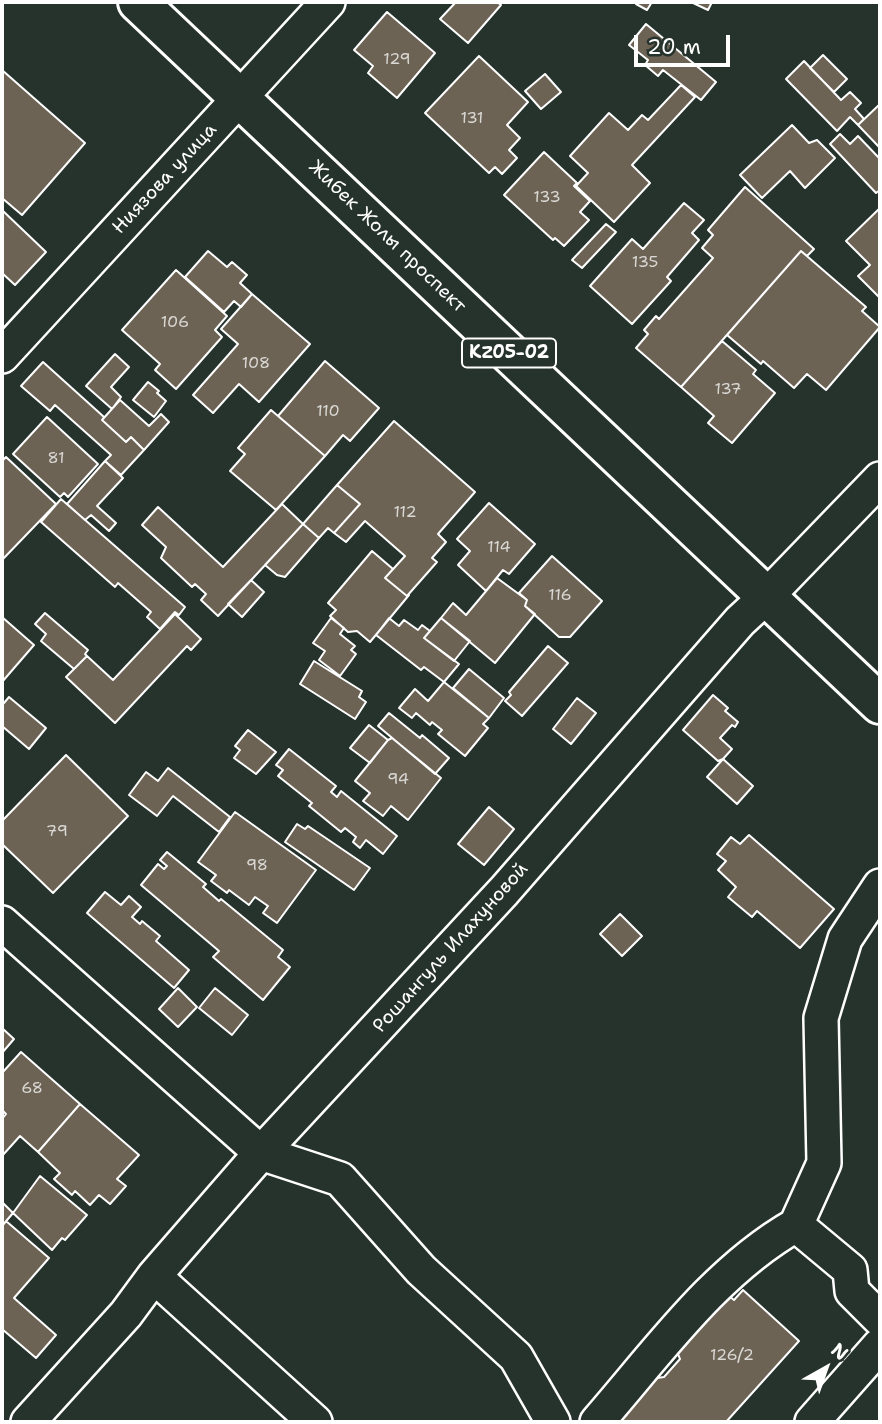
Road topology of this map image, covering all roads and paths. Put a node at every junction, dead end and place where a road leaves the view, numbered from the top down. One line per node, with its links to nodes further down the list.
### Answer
1 (138, 2): 3 (highway, Жибек Жолы проспект / KZ05-02)
2 (328, 2): 3 (street, Ниязова улица)
3 (240, 97): 4 (street, Ниязова улица); 6 (highway, Жибек Жолы проспект / KZ05-02)
4 (2, 356)
5 (880, 479): 6 (street, Рошангуль Илахуновой)
6 (766, 597): 7 (highway, Жибек Жолы проспект / KZ05-02); 10 (street, Рошангуль Илахуновой)
7 (880, 704)
8 (880, 886): 11 (street)
9 (2, 923): 10 (street)
10 (261, 1153): 12 (street, Рошангуль Илахуновой); 17 (street)
11 (796, 1224): 13 (street); 18 (street)
12 (154, 1276): 15 (street, Рошангуль Илахуновой); 16 (street)
13 (880, 1319)
14 (880, 1345): 19 (street)
15 (28, 1422)
16 (315, 1422)
17 (553, 1422)
18 (597, 1422)
19 (812, 1422)

